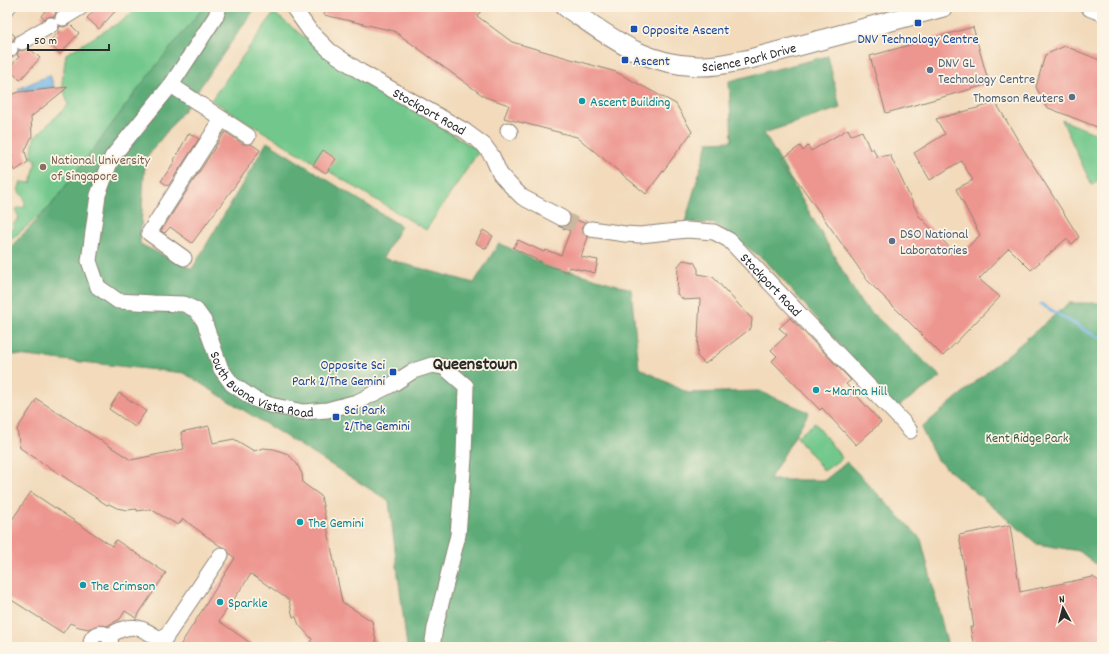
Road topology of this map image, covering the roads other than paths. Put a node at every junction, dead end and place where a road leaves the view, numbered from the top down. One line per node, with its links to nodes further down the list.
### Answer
1 (81, 7): 11 (street)
2 (228, 7): 10 (street, South Buona Vista Road)
3 (293, 7): 17 (street, Stockport Road)
4 (566, 7): 12 (main road, Science Park Drive)
5 (582, 7): 12 (main road, Science Park Drive)
6 (899, 7): 13 (main road, Science Park Drive)
7 (943, 7): 13 (main road, Science Park Drive)
8 (1091, 7): 9 (main road)
9 (1102, 11)
10 (217, 12): 14 (street, South Buona Vista Road)
11 (13, 47)
12 (678, 60): 13 (main road, Science Park Drive)
13 (699, 62)
14 (171, 85): 15 (street); 25 (street, South Buona Vista Road)
15 (222, 119): 16 (street); 19 (street)
16 (248, 136)
17 (562, 218)
18 (591, 229): 20 (street, Stockport Road)
19 (184, 258)
20 (910, 431)
21 (221, 555): 23 (street)
22 (110, 642): 23 (street); 24 (street)
23 (161, 644)
24 (92, 647)
25 (432, 647)

